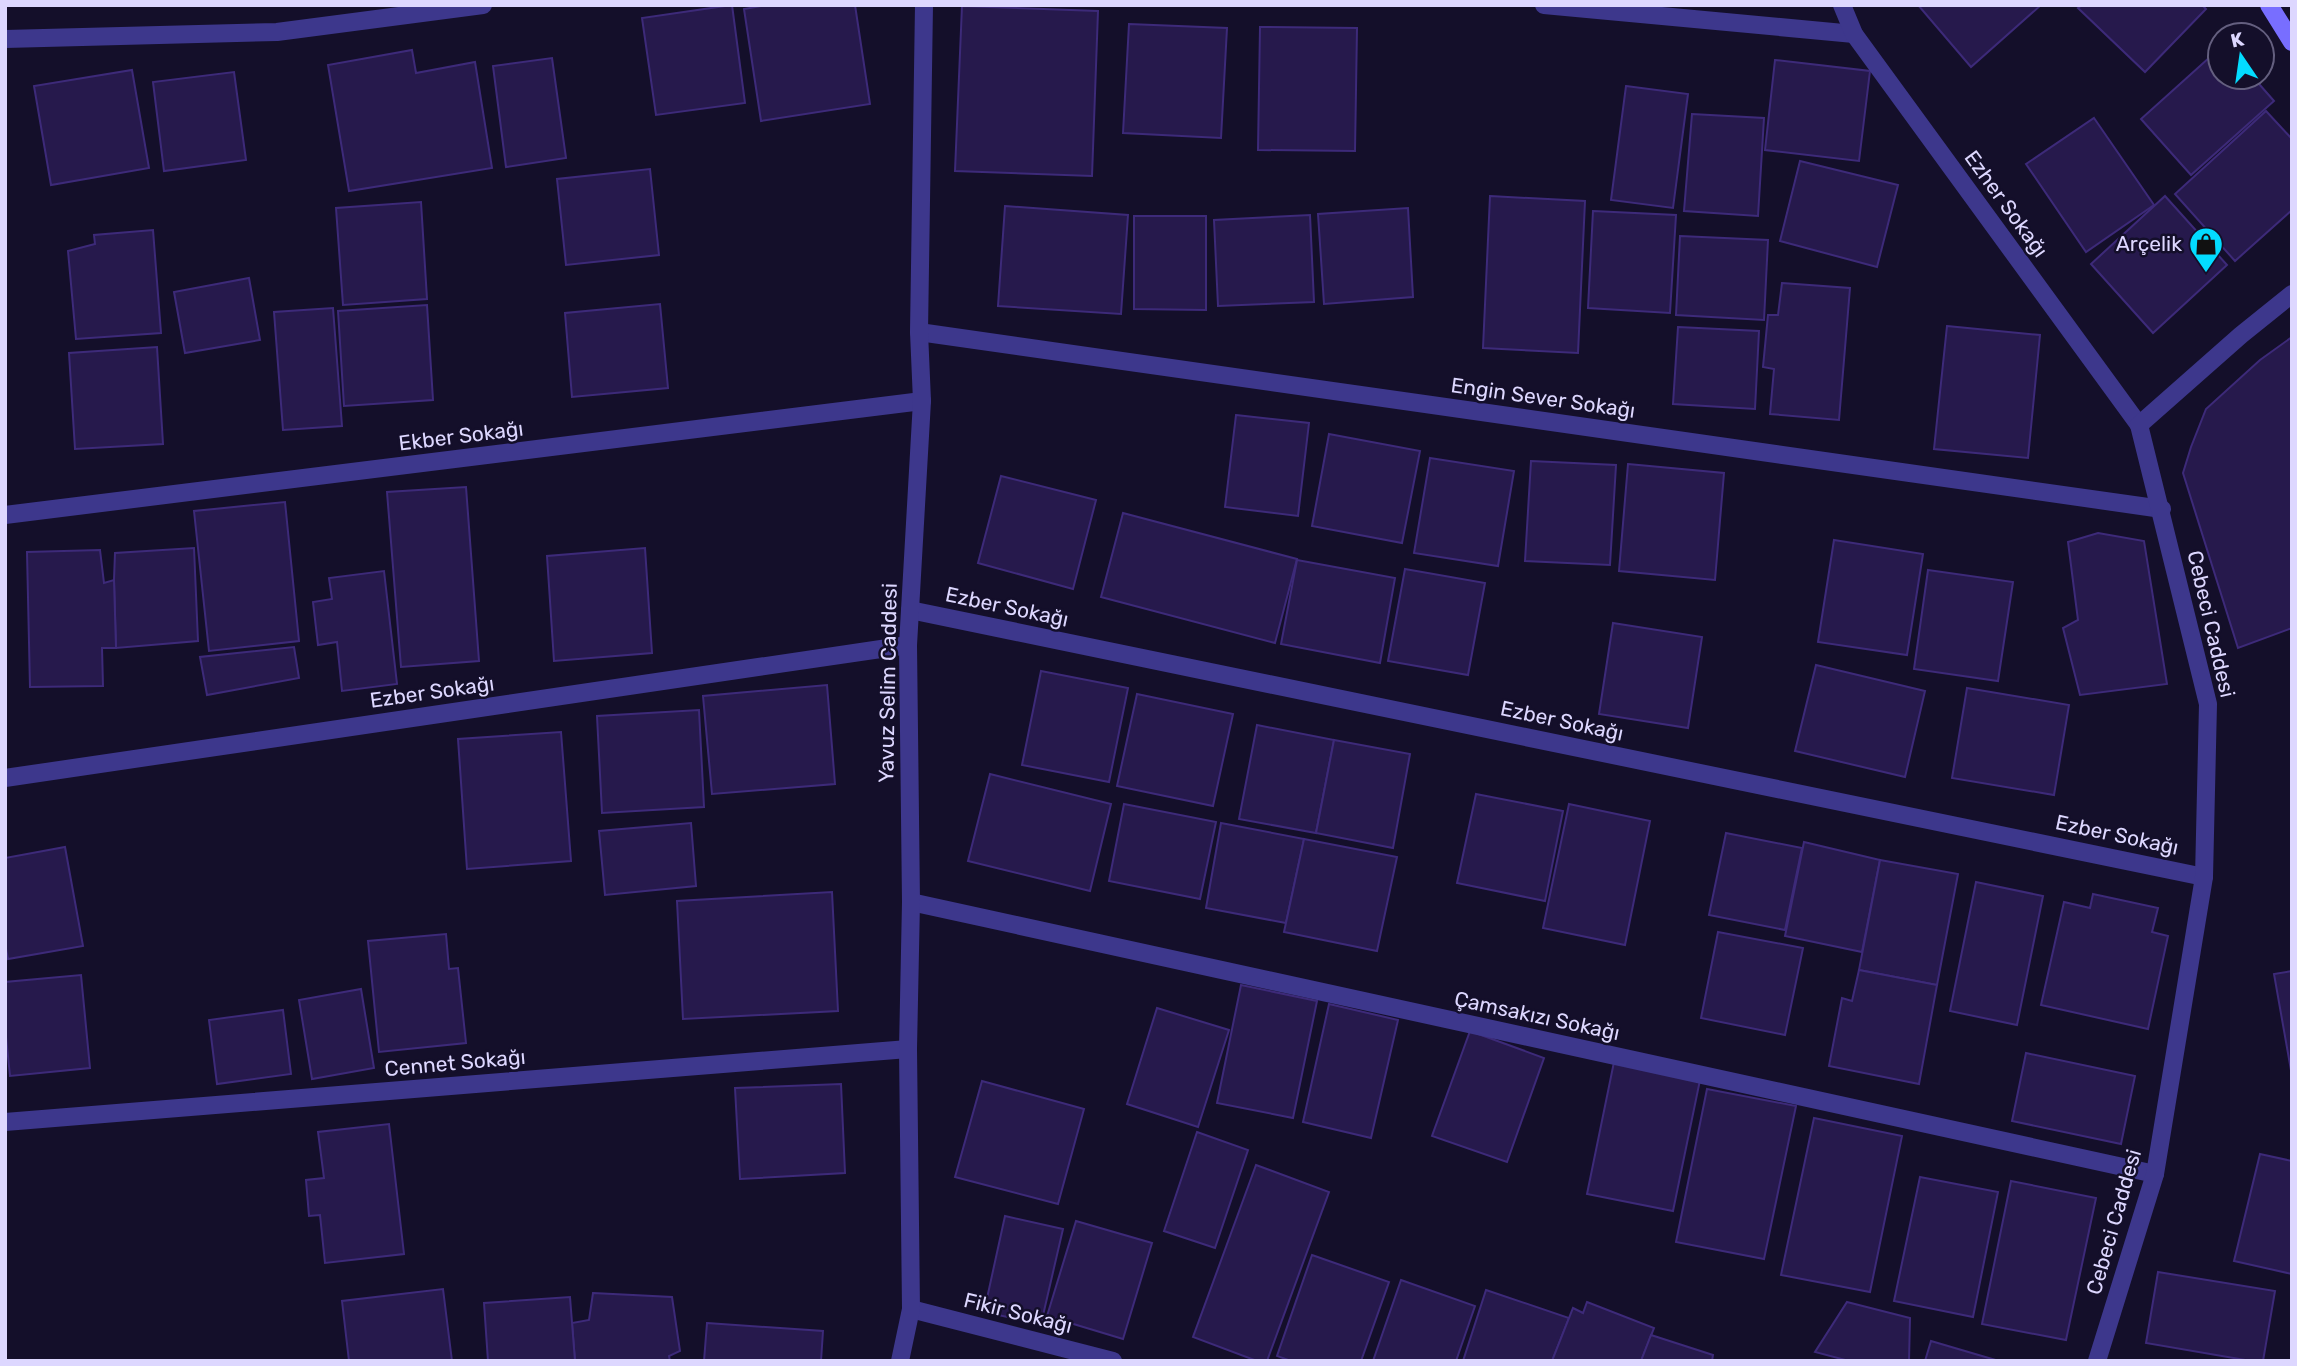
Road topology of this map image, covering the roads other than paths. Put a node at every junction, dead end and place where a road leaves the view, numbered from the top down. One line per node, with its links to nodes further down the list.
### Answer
1 (483, 5): 7 (street)
2 (925, 5): 10 (street, Yavuz Selim Caddesi)
3 (1544, 5): 6 (street)
4 (1842, 5): 6 (street, Ezher Sokağı)
5 (2269, 5): 8 (street)
6 (1854, 34): 12 (street, Ezher Sokağı)
7 (5, 39)
8 (2292, 42)
9 (2292, 294): 12 (street)
10 (919, 332): 11 (street, Yavuz Selim Caddesi); 13 (street, Engin Sever Sokağı)
11 (922, 401): 14 (street, Ekber Sokağı); 15 (street, Yavuz Selim Caddesi)
12 (2139, 425): 13 (street, Cebeci Caddesi)
13 (2161, 509): 18 (street, Cebeci Caddesi)
14 (5, 514)
15 (911, 610): 16 (street, Yavuz Selim Caddesi); 18 (street, Ezber Sokağı)
16 (908, 645): 17 (street, Ezber Sokağı); 19 (street, Yavuz Selim Caddesi)
17 (5, 778)
18 (2204, 877): 22 (street, Cebeci Caddesi)
19 (911, 902): 20 (street, Yavuz Selim Caddesi); 22 (street, Çamsakızı Sokağı)
20 (908, 1049): 21 (street, Cennet Sokağı); 23 (street, Yavuz Selim Caddesi)
21 (5, 1122)
22 (2155, 1174): 26 (street, Cebeci Caddesi)
23 (911, 1309): 24 (street, Yavuz Selim Caddesi); 25 (street, Fikir Sokağı)
24 (901, 1361)
25 (1113, 1361)
26 (2097, 1361)

